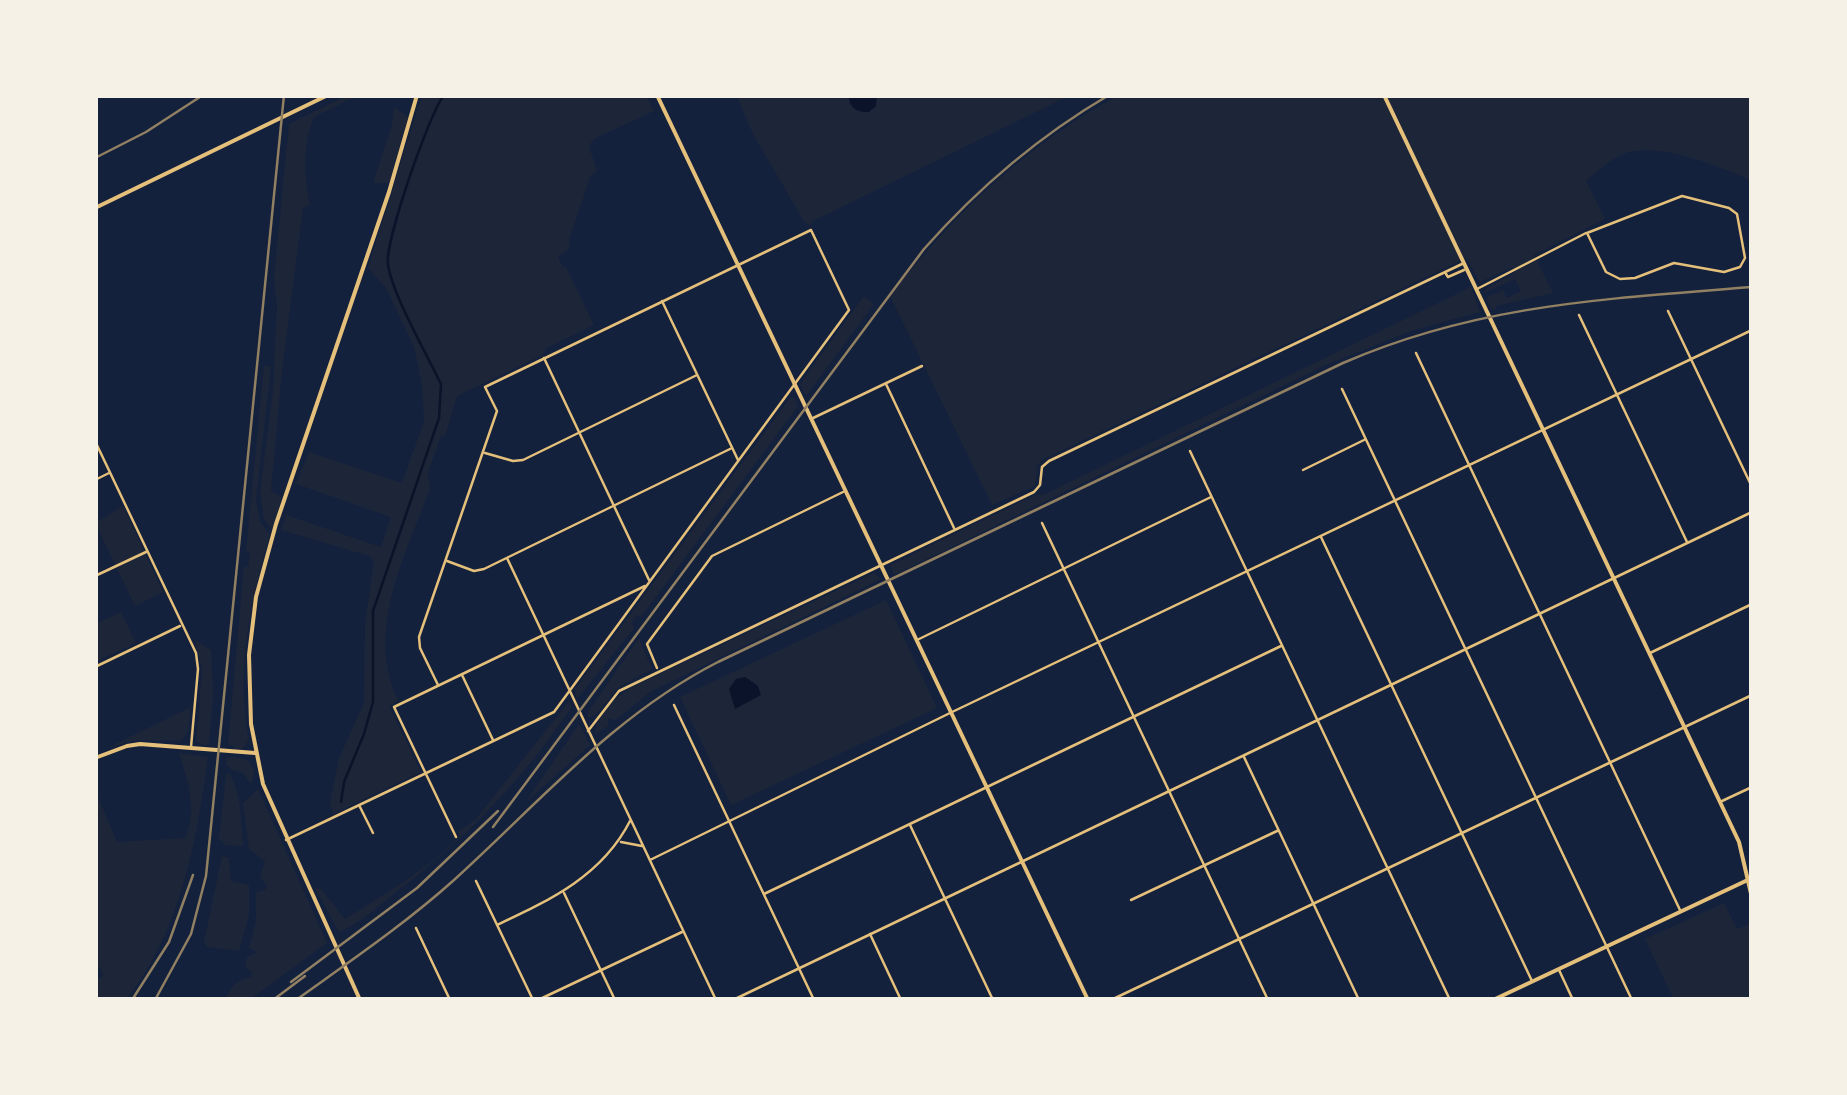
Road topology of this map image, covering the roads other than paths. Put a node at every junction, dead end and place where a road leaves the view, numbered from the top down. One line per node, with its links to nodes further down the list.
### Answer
1 (328, 95): 5 (street)
2 (418, 95): 79 (street)
3 (657, 95): 7 (street)
4 (1384, 95): 8 (street)
5 (95, 208)
6 (1587, 233): 6 (street); 9 (street)
7 (738, 265): 10 (street); 19 (street); 19 (street)
8 (1465, 266): 9 (street); 43 (street)
9 (1476, 290): 24 (street)
10 (662, 301): 15 (street); 18 (street)
11 (1668, 310): 16 (street)
12 (1579, 315): 22 (street)
13 (1752, 330): 16 (street)
14 (1416, 352): 32 (street)
15 (544, 358): 25 (street); 30 (street)
16 (1691, 358): 22 (street); 36 (street)
17 (922, 366): 20 (street)
18 (697, 375): 25 (street); 28 (street)
19 (794, 384): 23 (street); 31 (street)
20 (886, 384): 23 (street); 43 (street)
21 (1342, 388): 26 (street)
22 (1617, 394): 24 (street); 45 (street)
23 (811, 419): 37 (street)
24 (1542, 429): 32 (street); 53 (street)
25 (580, 432): 30 (street); 40 (street)
26 (1366, 439): 33 (street); 39 (street)
27 (95, 440): 34 (street)
28 (732, 448): 31 (street); 40 (street)
29 (1190, 450): 38 (street)
30 (484, 452): 48 (street)
31 (738, 461): 54 (street)
32 (1468, 465): 39 (street); 56 (street)
33 (1302, 470)
34 (110, 473): 35 (street); 46 (street)
35 (95, 480)
36 (1752, 487)
37 (845, 491): 49 (street); 65 (street)
38 (1212, 496): 50 (street); 51 (street)
39 (1394, 500): 44 (street); 62 (street)
40 (614, 506): 47 (street); 54 (street)
41 (1752, 512): 45 (street)
42 (1042, 523): 50 (street)
43 (955, 529): 49 (street)
44 (1320, 536): 51 (street); 68 (street)
45 (1688, 543): 53 (street)
46 (147, 551): 52 (street); 57 (street)
47 (506, 558): 48 (street); 58 (street)
48 (445, 560): 67 (street)
49 (880, 565): 59 (street); 65 (street)
50 (1063, 568): 59 (street); 60 (street)
51 (1247, 571): 60 (street); 61 (street)
52 (95, 576)
53 (1613, 578): 56 (street); 63 (street)
54 (650, 583): 58 (street); 69 (street)
55 (1752, 604): 63 (street)
56 (1540, 614): 62 (street); 82 (street)
57 (182, 625): 64 (street); 78 (street)
58 (543, 636): 66 (street); 69 (street)
59 (916, 640): 72 (street)
60 (1098, 642): 72 (street); 73 (street)
61 (1282, 645): 73 (street); 74 (street)
62 (1466, 650): 68 (street); 87 (street)
63 (1649, 653): 75 (street)
64 (95, 667)
65 (658, 670): 76 (street)
66 (462, 674): 67 (street); 77 (street)
67 (438, 685): 83 (street)
68 (1391, 685): 74 (street); 95 (street)
69 (570, 691): 76 (street); 77 (street)
70 (1752, 695): 75 (street)
71 (674, 704): 91 (street)
72 (950, 713): 84 (street); 91 (street)
73 (1134, 717): 84 (street); 86 (street)
74 (1317, 720): 80 (street); 103 (street)
75 (1684, 728): 82 (street); 88 (street)
76 (588, 731): 90 (street)
77 (494, 741): 83 (street)
78 (191, 749): 79 (street); 81 (street)
79 (255, 753): 97 (street)
80 (1243, 756): 86 (street); 93 (street)
81 (95, 758)
82 (1610, 762): 87 (street); 112 (street)
83 (426, 774): 89 (street); 96 (street)
84 (985, 787): 92 (street); 101 (street)
85 (1752, 787): 88 (street)
86 (1169, 791): 101 (street); 102 (street)
87 (1536, 798): 95 (street); 118 (street)
88 (1720, 802): 104 (street)
89 (360, 805): 94 (street); 97 (street)
90 (630, 820): 98 (street); 99 (street)
91 (729, 821): 100 (street); 107 (street)
92 (909, 823): 107 (street); 108 (street)
93 (1278, 830): 102 (street); 111 (street)
94 (373, 833)
95 (1462, 833): 103 (street); 122 (street)
96 (456, 838)
97 (286, 840): 123 (street)
98 (619, 842): 99 (street); 106 (street)
99 (644, 846): 100 (street)
100 (650, 860): 115 (street)
101 (1020, 862): 108 (street); 132 (street)
102 (1204, 865): 110 (street); 117 (street)
103 (1388, 868): 111 (street); 136 (street)
104 (1750, 879): 109 (street); 112 (street)
105 (476, 881): 113 (street)
106 (564, 893): 113 (street); 121 (street)
107 (764, 894): 119 (street)
108 (945, 898): 116 (street); 131 (street)
109 (1752, 898)
110 (1131, 900)
111 (1313, 904): 117 (street); 135 (street)
112 (1680, 912): 118 (street)
113 (497, 925): 125 (street)
114 (416, 928): 124 (street)
115 (684, 931): 121 (street); 127 (street)
116 (870, 934): 119 (street); 130 (street)
117 (1239, 939): 133 (street); 134 (street)
118 (1606, 946): 120 (street); 139 (street)
119 (799, 968): 128 (street); 129 (street)
120 (1558, 969): 122 (street); 138 (street)
121 (601, 971): 125 (street); 126 (street)
122 (1532, 981): 137 (street)
123 (360, 1000)
124 (450, 1000)
125 (535, 1000)
126 (615, 1000)
127 (716, 1000)
128 (733, 1000)
129 (814, 1000)
130 (901, 1000)
131 (993, 1000)
132 (1088, 1000)
133 (1110, 1000)
134 (1268, 1000)
135 (1359, 1000)
136 (1450, 1000)
137 (1493, 1000)
138 (1573, 1000)
139 (1632, 1000)

